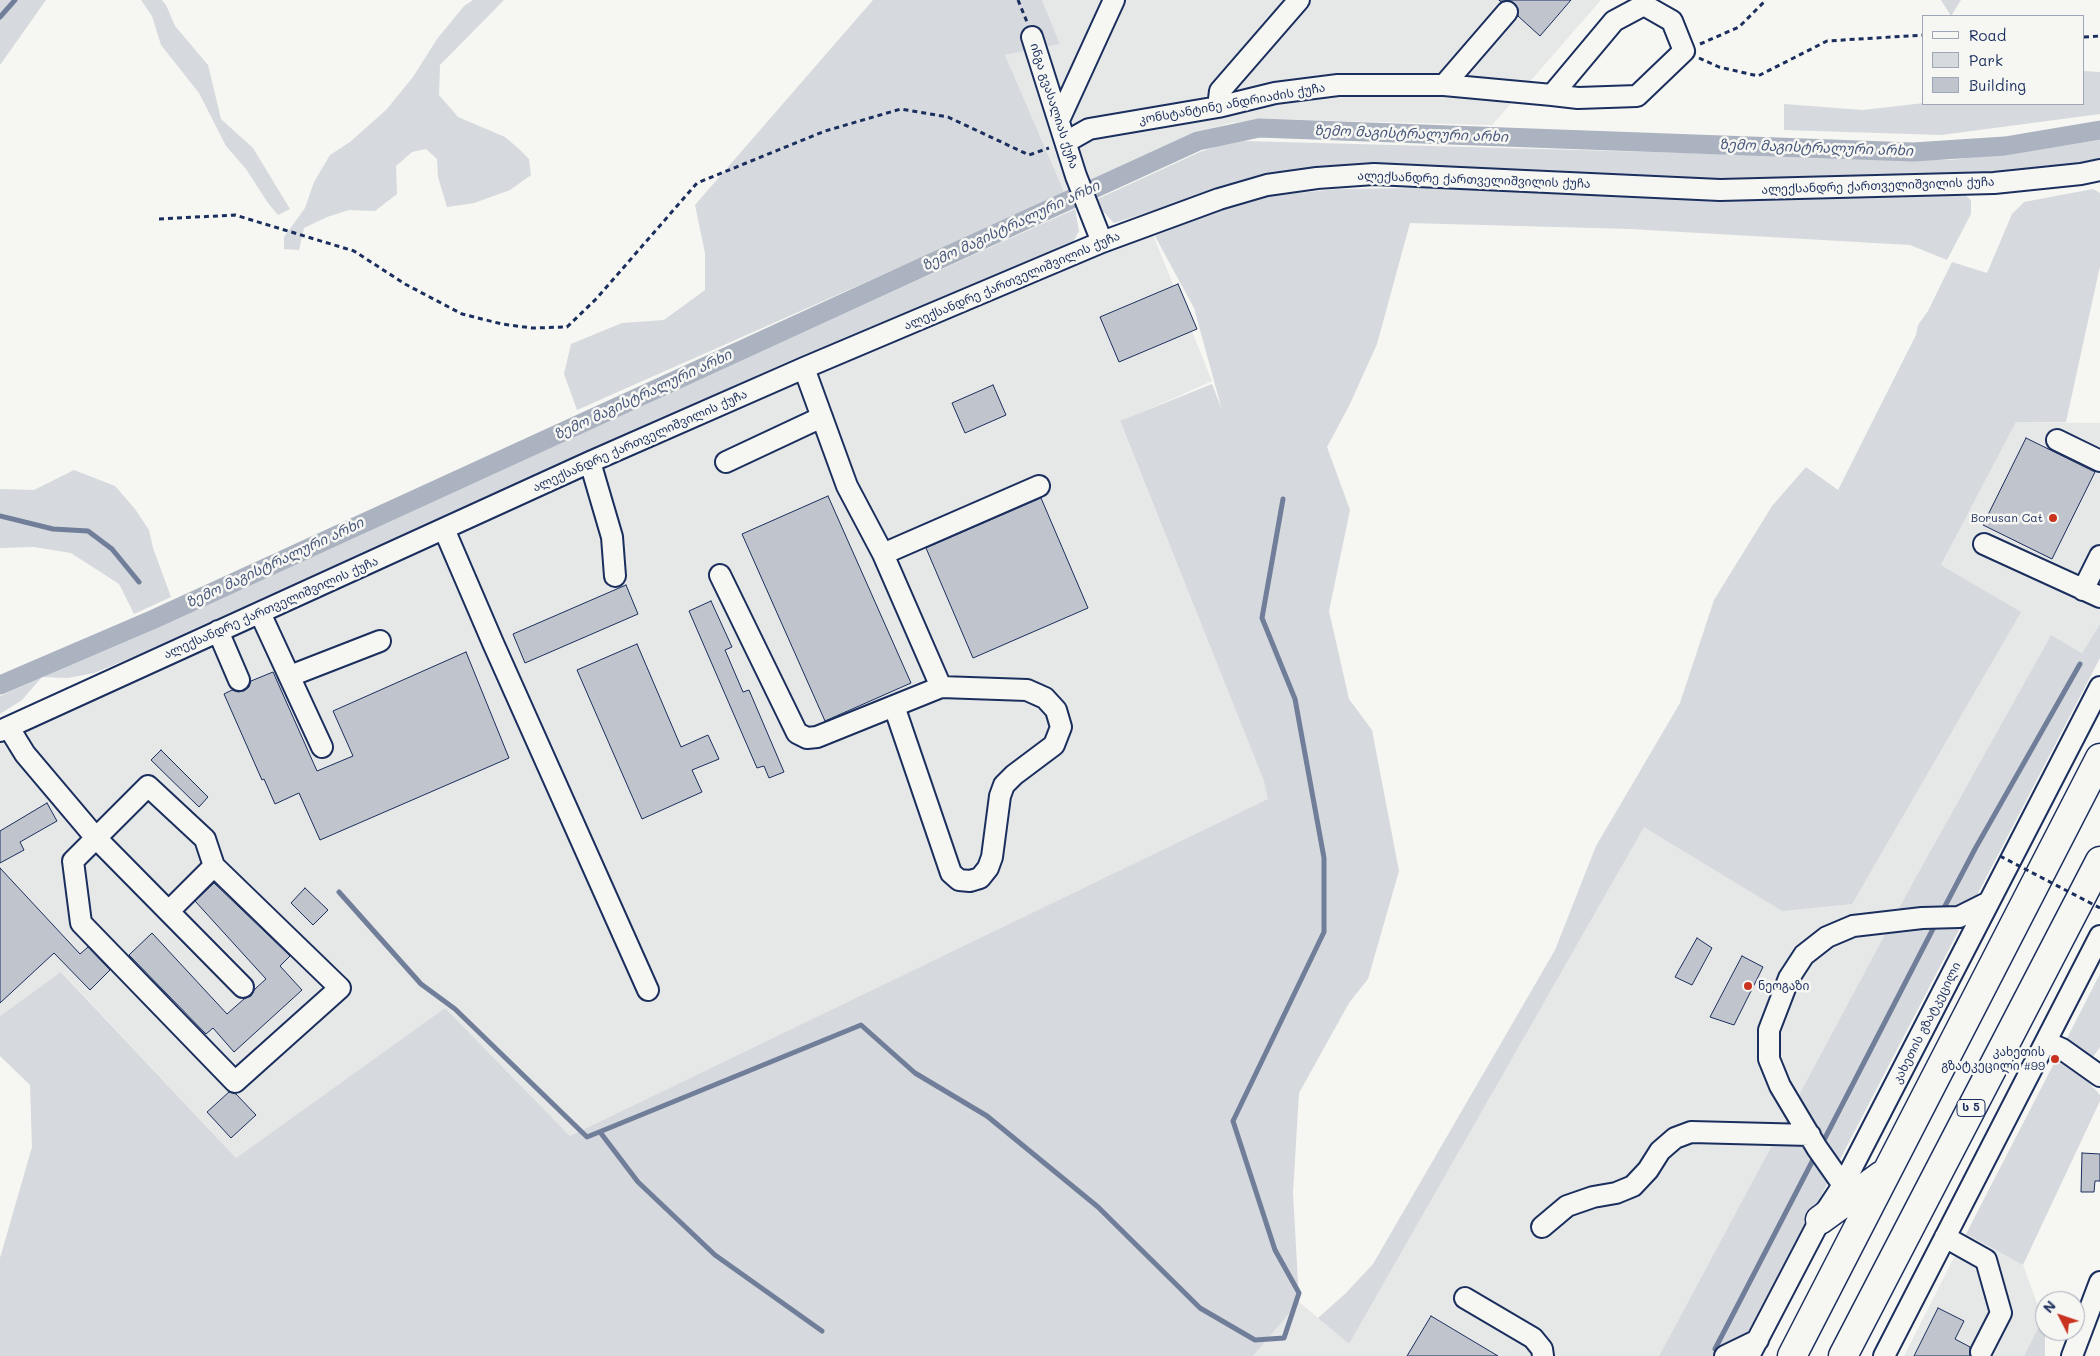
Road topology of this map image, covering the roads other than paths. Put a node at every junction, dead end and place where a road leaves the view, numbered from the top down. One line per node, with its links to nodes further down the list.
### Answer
1 (1097, 0): 5 (street)
2 (1114, 0): 5 (street)
3 (1299, 0): 9 (street)
4 (1507, 12): 7 (street)
5 (1100, 30): 10 (street)
6 (1032, 37): 10 (street, ინგა გვასალიას ქუჩა)
7 (1444, 85): 8 (street, კონსტანტინე ანდრიაძის ქუჩა); 9 (street, კონსტანტინე ანდრიაძის ქუჩა)
8 (1552, 95): 8 (street, კონსტანტინე ანდრიაძის ქუჩა)
9 (1218, 107): 11 (street, კონსტანტინე ანდრიაძის ქუჩა)
10 (1059, 120): 11 (street, ინგა გვასალიას ქუჩა)
11 (1066, 142): 13 (street, ინგა გვასალიას ქუჩა)
12 (2100, 170): 13 (street, ალექსანდრე ქართველიშვილის ქუჩა)
13 (1102, 242): 14 (street, ალექსანდრე ქართველიშვილის ქუჩა)
14 (804, 368): 15 (street); 18 (street, ალექსანდრე ქართველიშვილის ქუჩა)
15 (822, 417): 19 (street); 23 (street)
16 (2057, 440): 17 (street)
17 (2100, 461)
18 (590, 462): 21 (street, ალექსანდრე ქართველიშვილის ქუჩა); 26 (street)
19 (726, 462)
20 (1039, 486): 23 (street)
21 (444, 529): 28 (street, ალექსანდრე ქართველიშვილის ქუჩა); 46 (street)
22 (1984, 544): 27 (street)
23 (883, 554): 34 (street)
24 (2100, 556): 27 (street)
25 (720, 575): 35 (street)
26 (615, 576)
27 (2092, 593)
28 (260, 613): 29 (street, ალექსანდრე ქართველიშვილის ქუჩა); 31 (street)
29 (218, 631): 32 (street); 36 (street, ალექსანდრე ქართველიშვილის ქუჩა)
30 (380, 641): 31 (street)
31 (290, 676): 37 (street)
32 (239, 680)
33 (2100, 686): 42 (street, კახეთის გზატკეცილი)
34 (942, 687): 35 (street); 35 (street)
35 (894, 706)
36 (4, 730): 39 (street)
37 (322, 747)
38 (2100, 758): 50 (highway)
39 (96, 838): 41 (street); 41 (street); 43 (street)
40 (2100, 861): 62 (highway, ს 5)
41 (214, 866): 43 (street)
42 (1989, 902): 49 (street); 51 (street, კახეთის გზატკეცილი)
43 (168, 911): 45 (street)
44 (2100, 936): 47 (street)
45 (243, 987)
46 (648, 990)
47 (2046, 1042): 48 (street); 54 (street)
48 (2098, 1071)
49 (1810, 1135): 51 (street); 53 (street)
50 (1887, 1171): 52 (highway); 61 (highway)
51 (1843, 1185): 52 (street, კახეთის გზატკეცილი)
52 (1820, 1220): 57 (street, კახეთის გზატკეცილი)
53 (1542, 1226)
54 (1945, 1237): 58 (street); 63 (street)
55 (2100, 1282): 64 (street)
56 (1466, 1298): 59 (street)
57 (1753, 1348): 60 (street)
58 (1981, 1352)
59 (1544, 1356)
60 (1724, 1356)
61 (1792, 1356)
62 (1843, 1356)
63 (1884, 1356)
64 (2072, 1356)

